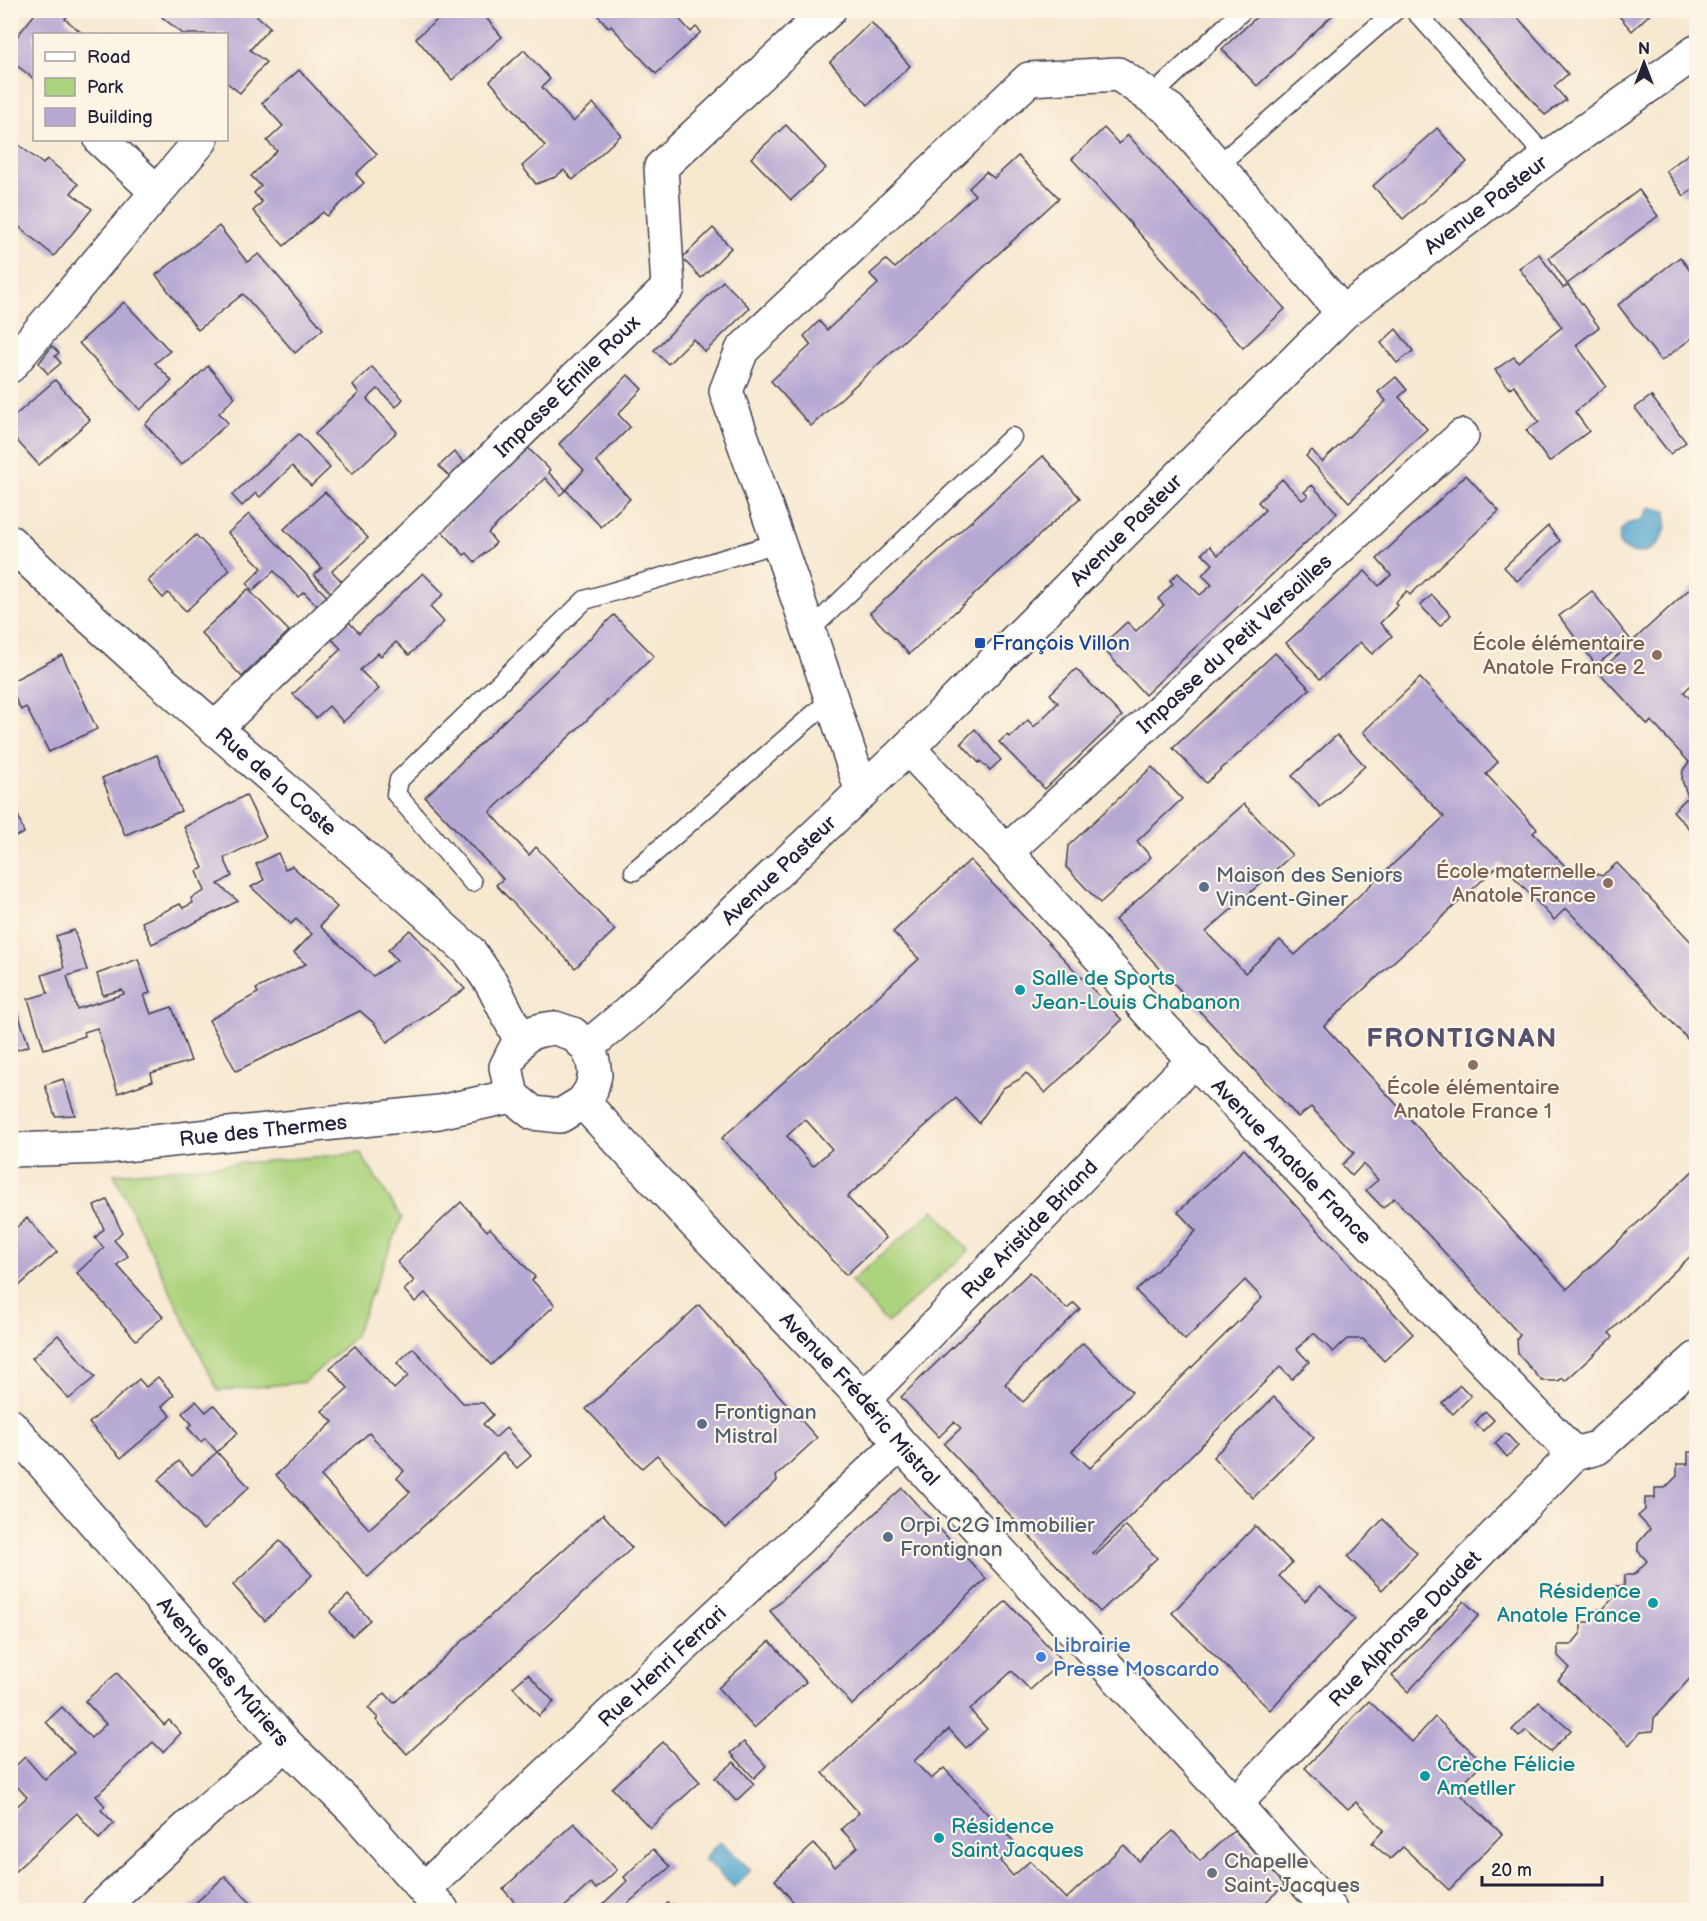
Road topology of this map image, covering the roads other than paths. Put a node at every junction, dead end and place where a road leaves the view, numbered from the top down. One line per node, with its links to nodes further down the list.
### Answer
1 (829, 10): 20 (street, Impasse Émile Roux)
2 (1243, 10): 6 (lane)
3 (1396, 10): 10 (lane)
4 (1414, 10): 9 (lane)
5 (1696, 52): 9 (street, Avenue Pasteur)
6 (1151, 97): 10 (street); 17 (street)
7 (101, 141): 11 (street)
8 (200, 141): 11 (street)
9 (1547, 158): 12 (street, Avenue Pasteur)
10 (1217, 166): 12 (street)
11 (157, 192): 13 (street)
12 (1343, 313): 21 (street, Avenue Pasteur)
13 (10, 366)
14 (1462, 436): 23 (street, Impasse du Petit Versailles)
15 (1012, 437): 18 (lane)
16 (10, 542): 20 (street, Rue de la Coste)
17 (777, 543): 18 (street); 25 (lane)
18 (809, 631): 19 (street)
19 (830, 700): 22 (street); 24 (lane)
20 (216, 728): 26 (street, Rue de la Coste)
21 (908, 748): 22 (street, Avenue Pasteur); 23 (street, Avenue Anatole France)
22 (862, 792): 27 (street, Avenue Pasteur)
23 (1006, 852): 28 (street, Avenue Anatole France)
24 (634, 871)
25 (472, 882)
26 (520, 1039): 27 (street); 29 (street)
27 (587, 1047): 30 (street)
28 (1195, 1059): 33 (street, Rue Aristide Briand); 36 (street, Avenue Anatole France)
29 (512, 1096): 30 (street); 31 (street, Rue des Thermes)
30 (583, 1102): 33 (street, Avenue Frédéric Mistral)
31 (10, 1150)
32 (1696, 1359): 36 (street)
33 (864, 1400): 35 (street, Avenue Frédéric Mistral)
34 (10, 1425): 37 (street, Avenue des Mûriers)
35 (900, 1444): 38 (street, Avenue Frédéric Mistral); 39 (street, Rue Henri Ferrari)
36 (1574, 1454): 38 (street, Rue Alphonse Daudet)
37 (286, 1744): 39 (street, Avenue des Mûriers); 40 (street)
38 (1235, 1804): 41 (street, Avenue Frédéric Mistral)
39 (433, 1900)
40 (99, 1911)
41 (1330, 1911)

